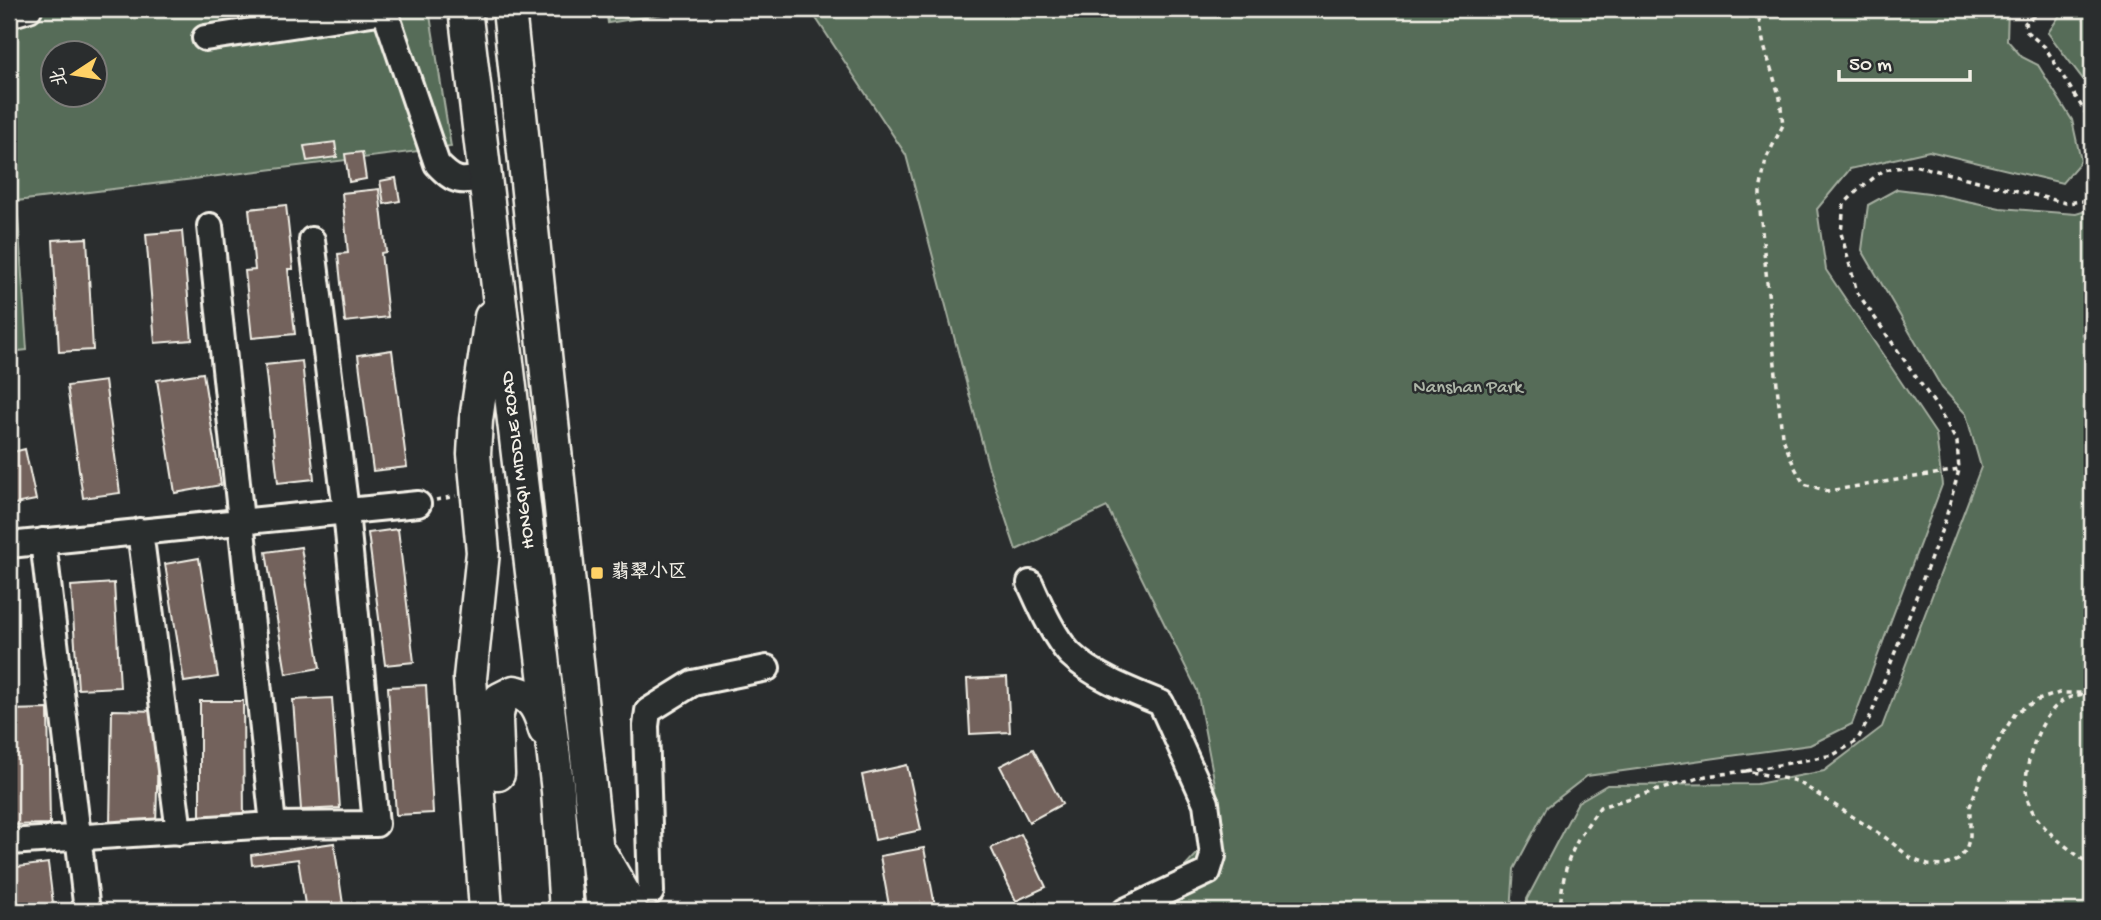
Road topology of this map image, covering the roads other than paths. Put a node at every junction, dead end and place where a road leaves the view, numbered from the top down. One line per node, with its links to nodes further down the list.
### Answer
1 (29, 9): 4 (street)
2 (465, 9): 6 (main road, HONGQI MIDDLE ROAD)
3 (509, 9): 23 (main road, HONGQI MIDDLE ROAD)
4 (9, 15)
5 (205, 38): 6 (street)
6 (486, 176): 9 (main road, HONGQI MIDDLE ROAD)
7 (210, 226): 12 (street)
8 (312, 240): 11 (street)
9 (497, 278): 18 (main road, HONGQI MIDDLE ROAD); 25 (main road)
10 (418, 504): 11 (street)
11 (346, 511): 12 (street); 19 (street)
12 (242, 521): 13 (street); 19 (street)
13 (140, 531): 14 (street); 20 (street)
14 (43, 541): 15 (street); 21 (street)
15 (9, 545)
16 (1030, 583): 28 (street)
17 (767, 668): 23 (street)
18 (558, 791): 26 (main road); 27 (main road, HONGQI MIDDLE ROAD)
19 (273, 825): 20 (street)
20 (179, 832): 21 (street)
21 (79, 839): 22 (street); 24 (street)
22 (9, 842)
23 (632, 903)
24 (87, 911)
25 (486, 911)
26 (506, 911)
27 (566, 911)
28 (1125, 911)

